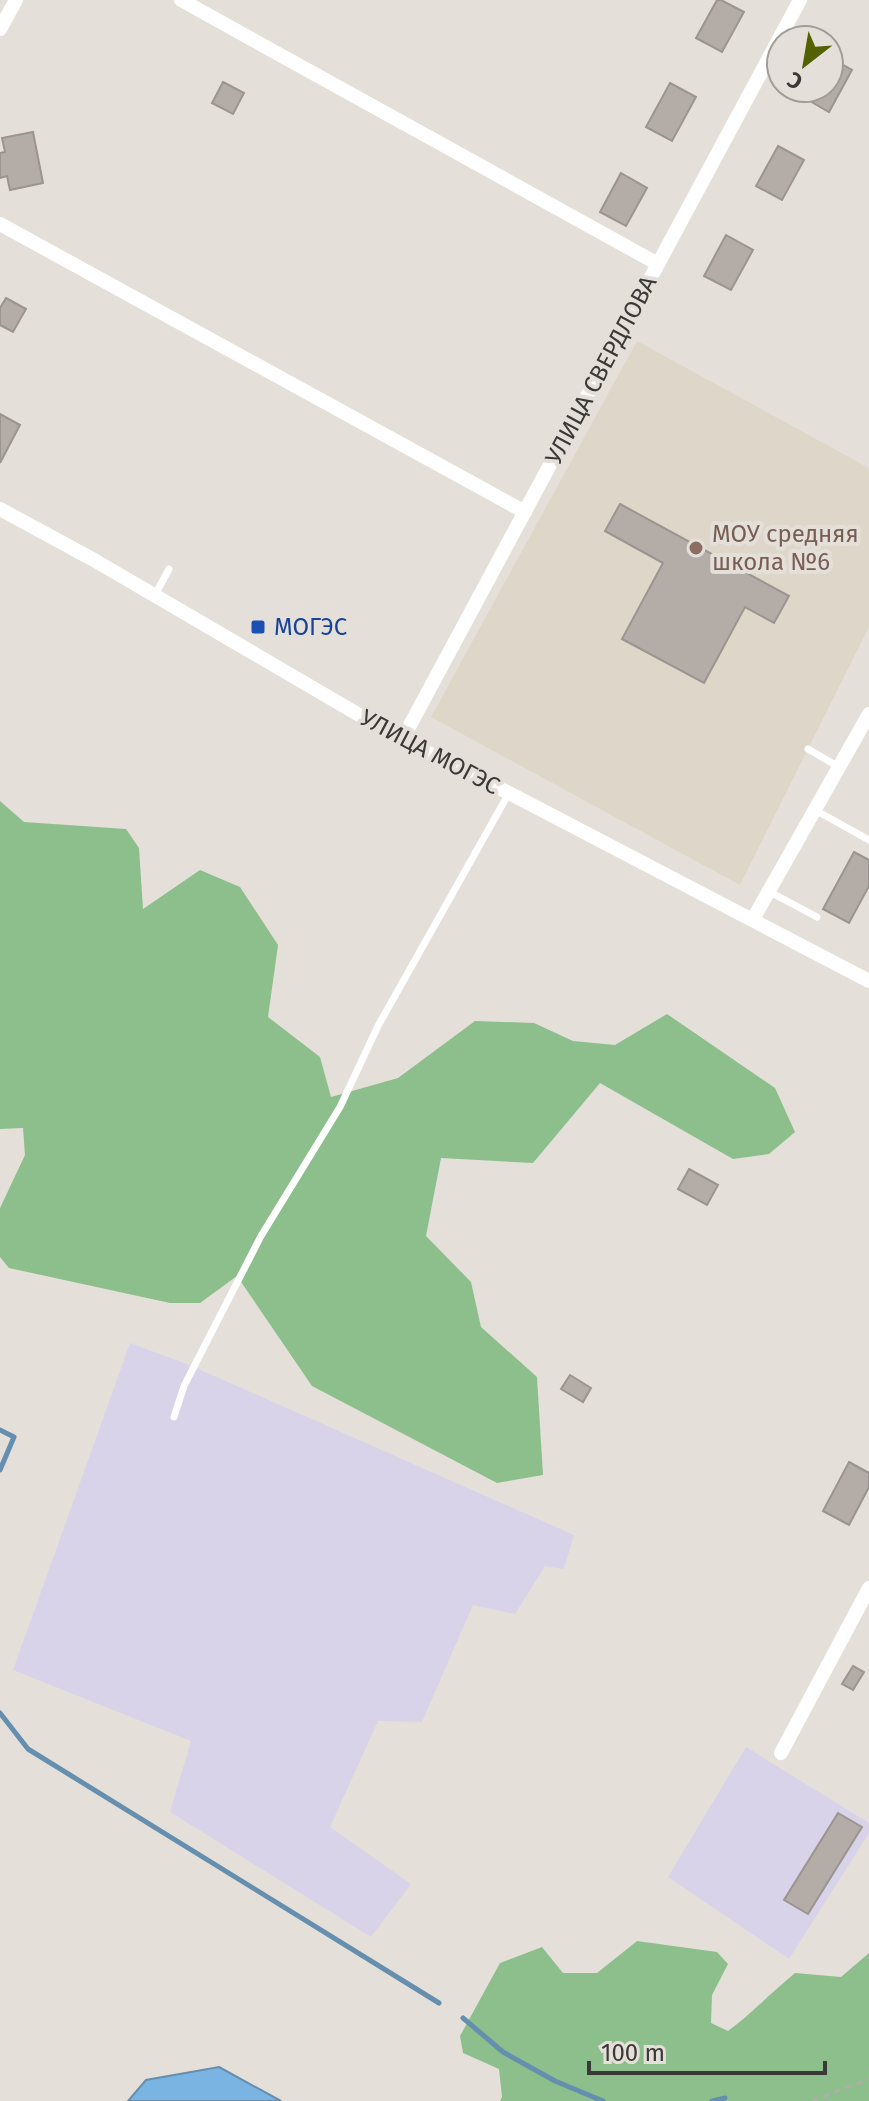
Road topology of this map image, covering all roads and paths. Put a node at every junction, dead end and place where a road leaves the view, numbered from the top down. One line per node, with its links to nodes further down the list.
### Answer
1 (16, 0): 4 (street)
2 (181, 0): 6 (street)
3 (800, 0): 6 (street, УЛИЦА СВЕРДЛОВА)
4 (0, 29)
5 (0, 224): 8 (street)
6 (658, 264): 8 (street, УЛИЦА СВЕРДЛОВА)
7 (0, 509): 10 (street, УЛИЦА МОГЭС)
8 (525, 512): 12 (street, УЛИЦА СВЕРДЛОВА)
9 (169, 569): 10 (lane)
10 (155, 596): 12 (street, УЛИЦА МОГЭС)
11 (867, 720): 14 (street)
12 (402, 740): 15 (street, УЛИЦА МОГЭС)
13 (808, 749): 14 (lane)
14 (839, 767): 16 (street)
15 (509, 793): 20 (street, УЛИЦА МОГЭС); 22 (lane)
16 (815, 810): 17 (lane); 18 (street)
17 (869, 840)
18 (768, 891): 19 (lane); 20 (street)
19 (817, 917)
20 (753, 919): 21 (street, УЛИЦА МОГЭС)
21 (869, 981)
22 (174, 1417)
23 (869, 1588): 24 (street)
24 (781, 1753)
25 (869, 2079): 26 (path)
26 (812, 2101)

